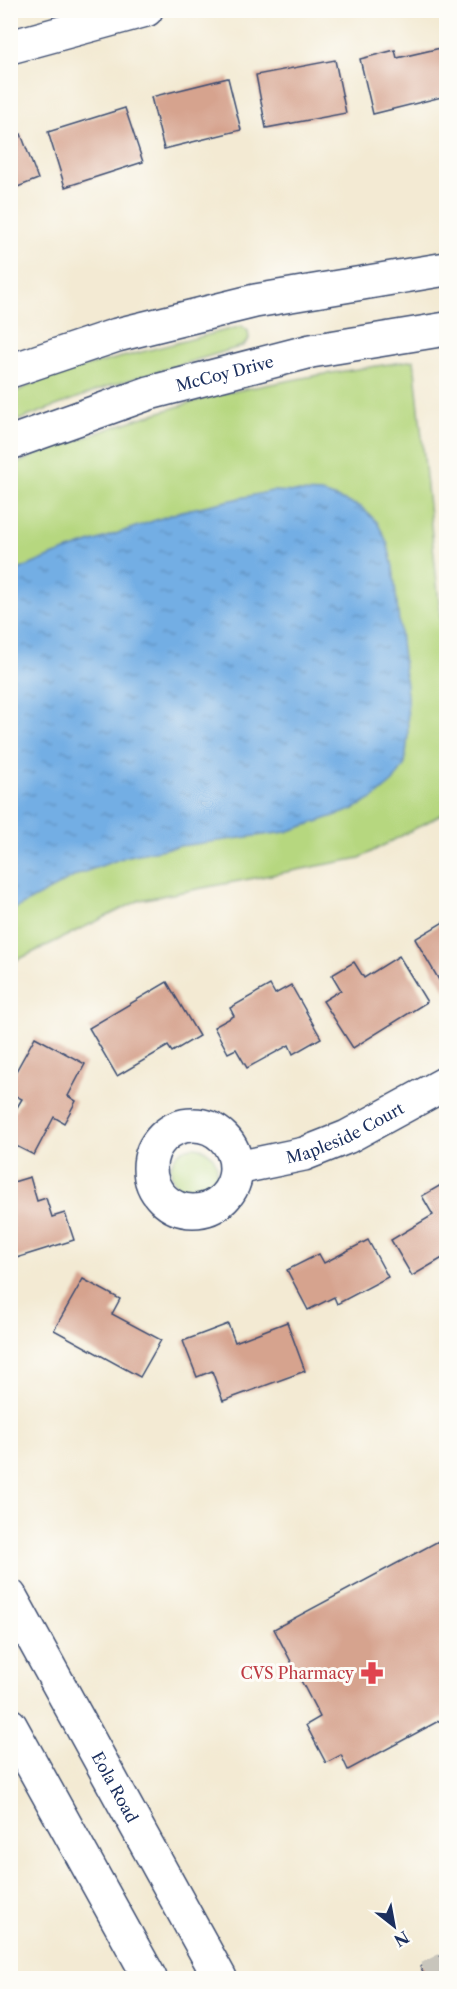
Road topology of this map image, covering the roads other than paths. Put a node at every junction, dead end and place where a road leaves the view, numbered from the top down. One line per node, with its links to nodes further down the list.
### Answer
1 (146, 10): 2 (street)
2 (10, 47)
3 (447, 269): 5 (street)
4 (447, 329): 6 (street, McCoy Drive)
5 (10, 371)
6 (10, 443)
7 (447, 1083): 8 (street, Mapleside Court)
8 (237, 1168)
9 (10, 1596): 12 (street, Eola Road)
10 (10, 1725): 11 (street)
11 (150, 1978)
12 (220, 1978)

